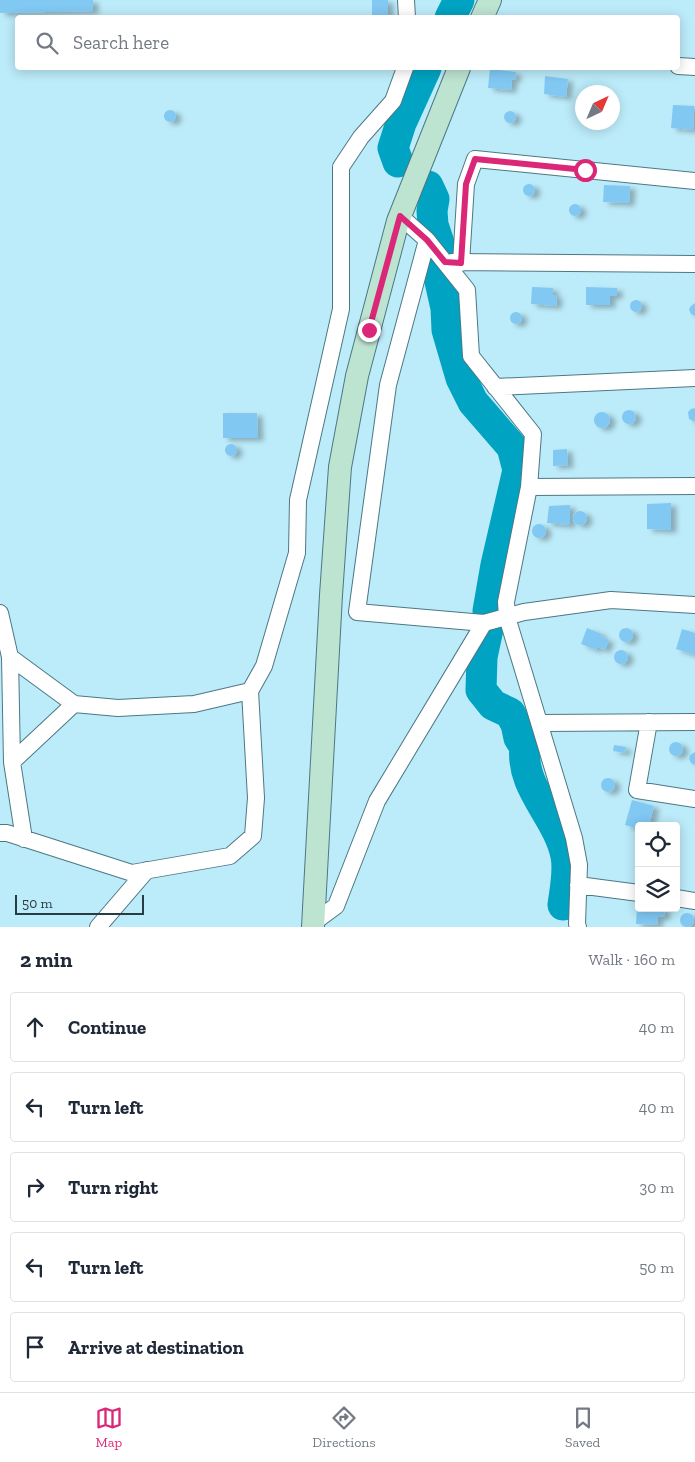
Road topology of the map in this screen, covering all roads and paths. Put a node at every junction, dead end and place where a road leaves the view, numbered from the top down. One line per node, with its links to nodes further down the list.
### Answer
1 (406, 0): 3 (street)
2 (490, 0): 4 (street)
3 (407, 15)
4 (483, 15)
5 (680, 66): 6 (street)
6 (695, 67)
7 (403, 70): 24 (street)
8 (458, 70): 10 (street)
9 (695, 181): 13 (street)
10 (400, 216): 11 (street); 38 (street)
11 (427, 240): 12 (street); 22 (street)
12 (445, 262): 13 (street); 16 (street)
13 (461, 263): 14 (street)
14 (695, 264)
15 (695, 378): 16 (street)
16 (495, 387): 17 (street)
17 (529, 486): 18 (street); 21 (street)
18 (695, 486)
19 (695, 605): 21 (street)
20 (0, 613): 23 (street)
21 (507, 617): 22 (street); 28 (street)
22 (484, 623): 38 (street)
23 (10, 657): 25 (street); 29 (street)
24 (250, 691): 25 (street); 33 (street)
25 (74, 704): 29 (street)
26 (649, 722): 27 (street); 28 (street); 30 (street)
27 (695, 722)
28 (540, 723): 34 (street)
29 (12, 762): 32 (street)
30 (695, 799)
31 (0, 833): 32 (street)
32 (24, 839): 33 (street)
33 (147, 870): 39 (street)
34 (578, 885): 35 (street); 40 (street)
35 (635, 892)
36 (680, 899): 37 (street)
37 (695, 901)
38 (313, 925)
39 (98, 927)
40 (578, 927)

